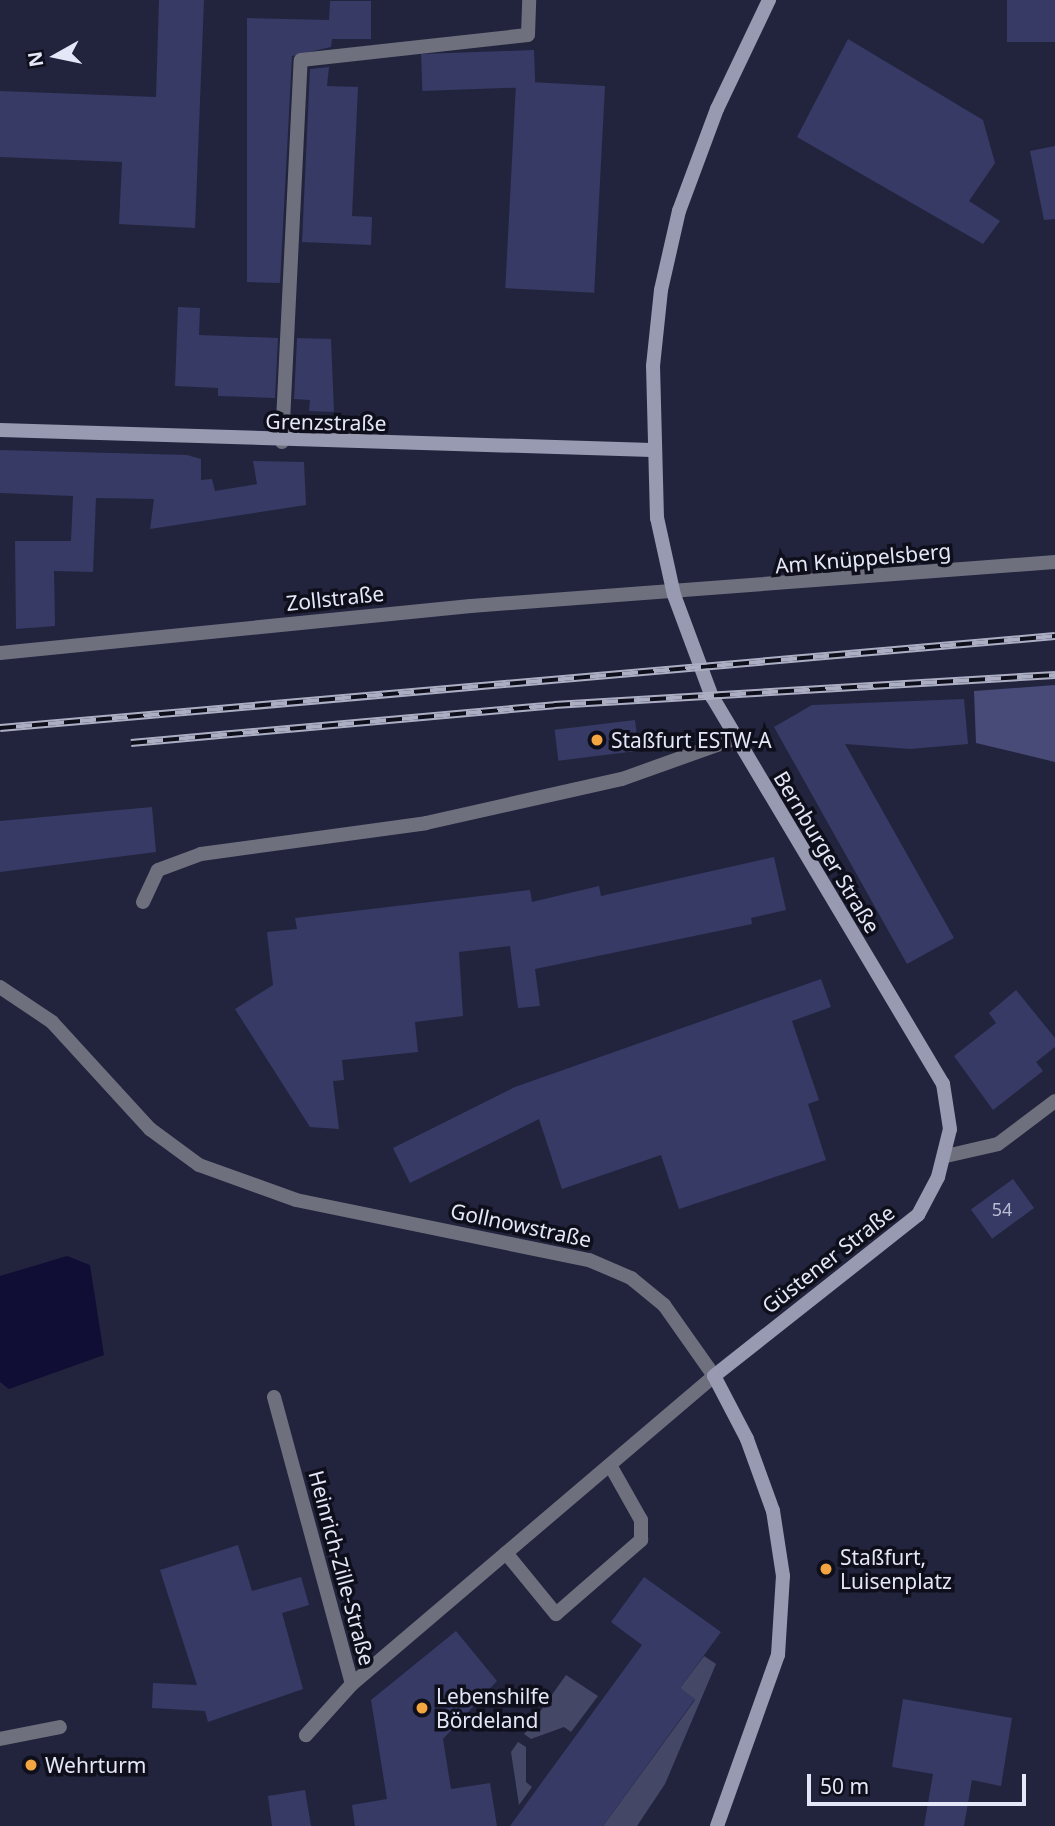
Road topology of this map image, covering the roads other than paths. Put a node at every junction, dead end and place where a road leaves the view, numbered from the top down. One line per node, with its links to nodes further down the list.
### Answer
1 (529, 0): 4 (street)
2 (769, 0): 5 (main road, Bernburger Straße)
3 (0, 430): 4 (main road, Grenzstraße)
4 (282, 442): 5 (main road, Grenzstraße)
5 (652, 450): 7 (main road, Bernburger Straße)
6 (1055, 562): 7 (street, Am Knüppelsberg)
7 (674, 595): 8 (street, Zollstraße); 9 (main road, Bernburger Straße)
8 (0, 653)
9 (734, 738): 10 (street); 13 (main road, Bernburger Straße)
10 (143, 902)
11 (0, 987): 14 (street, Gollnowstraße)
12 (1055, 1101): 13 (street)
13 (946, 1156): 14 (main road, Güstener Straße)
14 (715, 1376): 16 (street); 22 (main road, Gollnowstraße)
15 (274, 1397): 18 (street, Heinrich-Zille-Straße)
16 (610, 1465): 17 (street); 17 (street)
17 (506, 1553): 18 (street)
18 (352, 1684): 20 (street, Heinrich-Zille-Straße)
19 (60, 1727): 21 (street)
20 (306, 1735)
21 (0, 1739)
22 (717, 1826)

